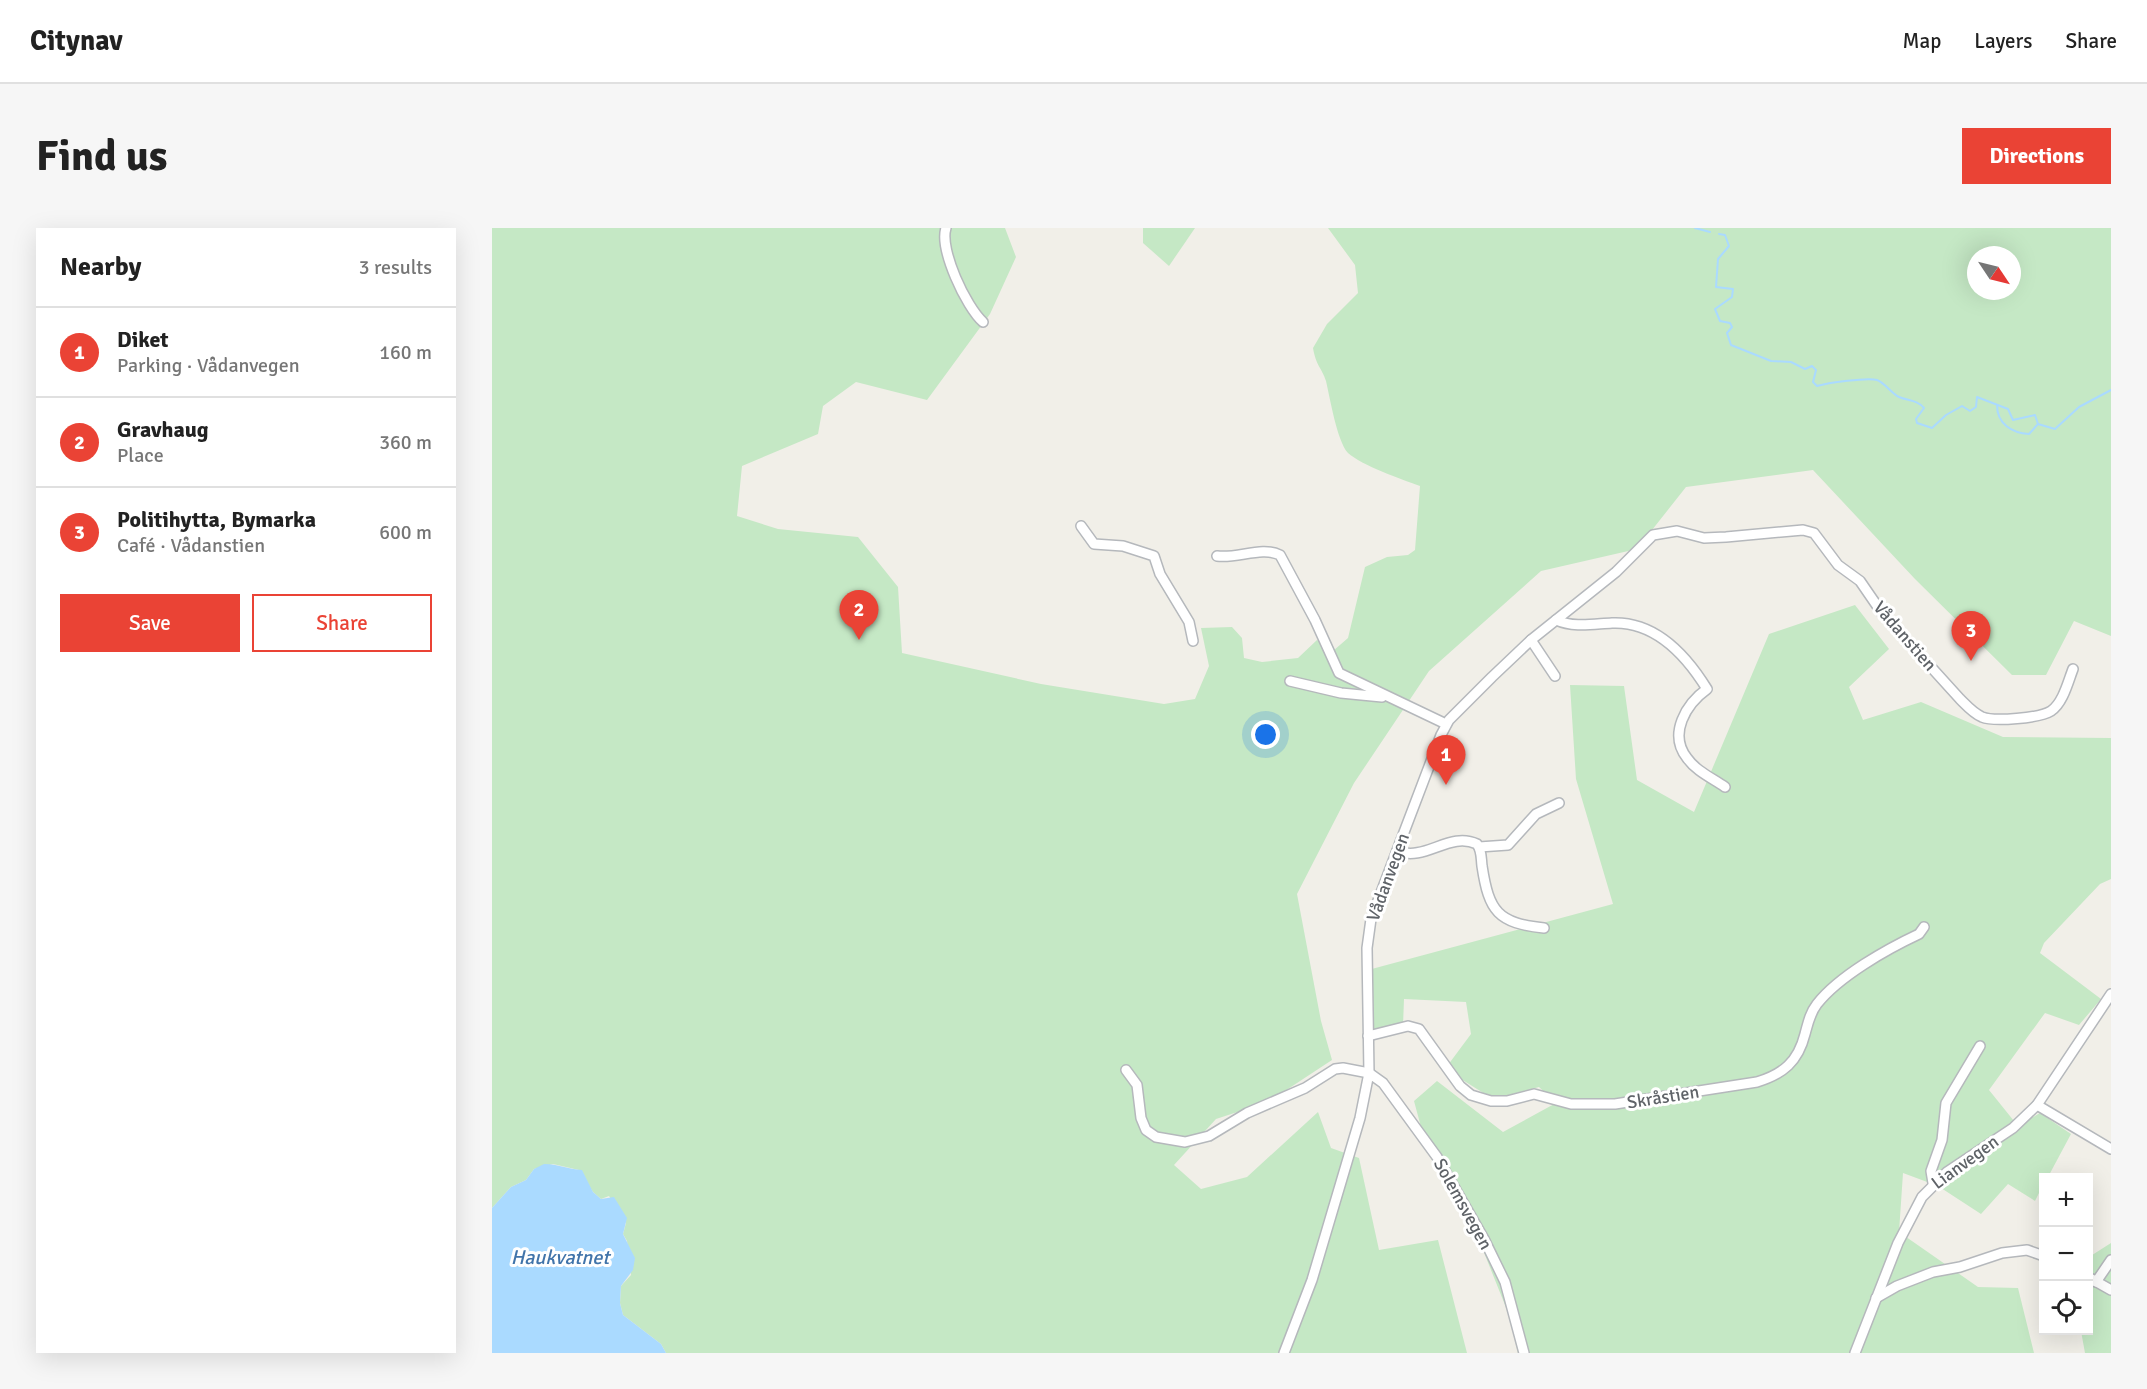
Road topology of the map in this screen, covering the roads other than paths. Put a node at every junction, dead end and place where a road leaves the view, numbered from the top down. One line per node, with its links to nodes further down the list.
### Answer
1 (946, 228): 2 (street)
2 (983, 322)
3 (1081, 526): 8 (street)
4 (1653, 535): 6 (street, Vådanvegen); 9 (street, Vådanstien)
5 (1217, 556): 12 (street)
6 (1556, 620): 7 (street, Vådanvegen); 14 (street)
7 (1531, 640): 10 (street); 13 (street, Vådanvegen)
8 (1193, 641)
9 (2073, 669)
10 (1555, 676)
11 (1290, 681): 12 (street)
12 (1385, 697): 13 (street)
13 (1446, 724): 17 (street, Vådanvegen)
14 (1725, 787)
15 (1559, 803): 16 (street)
16 (1479, 847): 17 (street); 19 (street)
17 (1397, 851): 21 (street, Vådanvegen)
18 (1924, 927): 21 (street, Skråstien)
19 (1544, 928)
20 (2111, 994): 25 (street, Lianvegen)
21 (1368, 1036): 24 (street, Vådanvegen)
22 (1980, 1046): 27 (street)
23 (1126, 1070): 24 (street)
24 (1369, 1074): 34 (street, Vådanvegen); 35 (street, Solemsvegen)
25 (2037, 1105): 26 (street); 27 (street, Lianvegen)
26 (2111, 1149)
27 (1933, 1183): 33 (street, Lianvegen)
28 (2039, 1254): 33 (street)
29 (2111, 1260): 30 (street)
30 (2093, 1279)
31 (2093, 1281): 32 (street)
32 (2111, 1290)
33 (1876, 1298): 36 (street, Lianvegen)
34 (1284, 1353)
35 (1524, 1353)
36 (1855, 1353)

